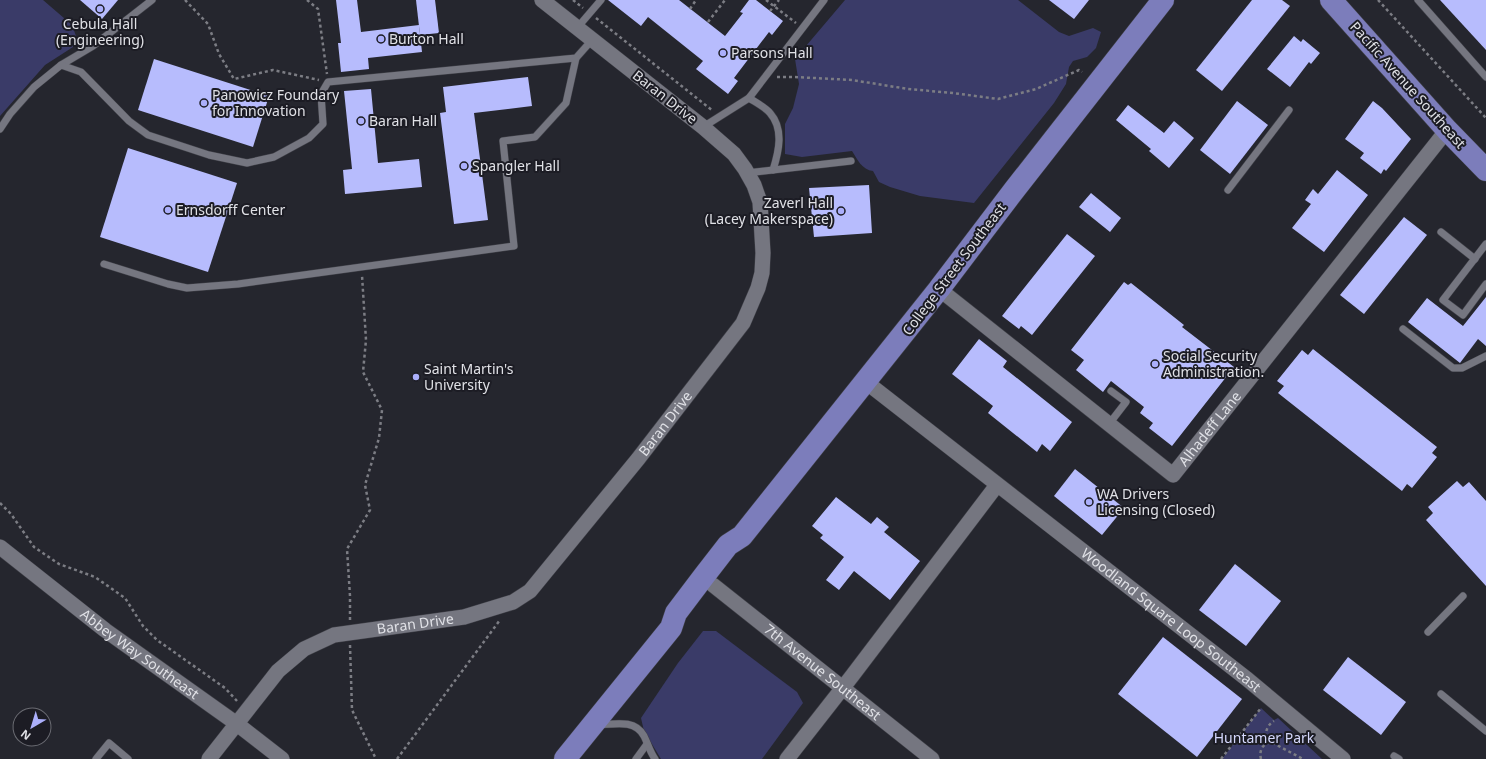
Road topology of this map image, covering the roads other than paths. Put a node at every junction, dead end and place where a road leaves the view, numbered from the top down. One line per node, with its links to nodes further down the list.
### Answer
1 (152, 0): 11 (lane)
2 (542, 0): 8 (street, Baran Drive)
3 (601, 0): 8 (lane)
4 (824, 0): 13 (lane)
5 (1163, 0): 28 (main road, College Street Southeast)
6 (1331, 0): 17 (main road, Pacific Avenue Southeast)
7 (1418, 0): 12 (lane)
8 (577, 28): 9 (street, Baran Drive)
9 (592, 40): 10 (lane); 15 (street, Baran Drive)
10 (576, 58): 11 (lane); 26 (lane)
11 (61, 65): 16 (lane)
12 (1486, 77)
13 (749, 98): 15 (lane); 19 (lane)
14 (1289, 110): 22 (lane)
15 (703, 127): 21 (street, Baran Drive)
16 (0, 130)
17 (1447, 130): 20 (main road, Pacific Avenue Southeast); 33 (street, Alhadeff Lane)
18 (852, 161): 19 (lane)
19 (773, 170): 21 (lane)
20 (1486, 170)
21 (747, 172): 43 (street, Baran Drive)
22 (1228, 190)
23 (1441, 232): 25 (lane)
24 (1486, 244): 25 (lane)
25 (1475, 259): 27 (lane)
26 (104, 264)
27 (1486, 284)
28 (939, 289): 31 (main road, College Street Southeast); 33 (street, Alhadeff Lane)
29 (1403, 329): 30 (lane)
30 (1486, 356)
31 (866, 382): 34 (street, Woodland Square Loop Southeast); 35 (main road, College Street Southeast)
32 (1111, 390): 33 (lane)
33 (1109, 424)
34 (997, 485): 41 (street); 56 (street, Woodland Square Loop Southeast)
35 (742, 536): 37 (main road, College Street Southeast); 39 (main road, College Street Southeast)
36 (0, 547): 43 (street, Abbey Way Southeast)
37 (713, 585): 39 (main road, College Street Southeast); 41 (street, 7th Avenue Southeast)
38 (1463, 596): 40 (lane)
39 (671, 628): 44 (main road, College Street Southeast)
40 (1428, 632)
41 (842, 688): 54 (street); 55 (street, 7th Avenue Southeast)
42 (1441, 694): 45 (lane)
43 (237, 724): 49 (street, Baran Drive); 50 (street, Abbey Way Southeast)
44 (592, 725): 46 (lane); 51 (main road, College Street Southeast)
45 (1486, 731)
46 (647, 744): 52 (lane); 53 (lane)
47 (96, 759): 48 (lane)
48 (128, 759)
49 (209, 759)
50 (282, 759)
51 (565, 759)
52 (636, 759)
53 (655, 759)
54 (787, 759)
55 (932, 759)
56 (1343, 759)

